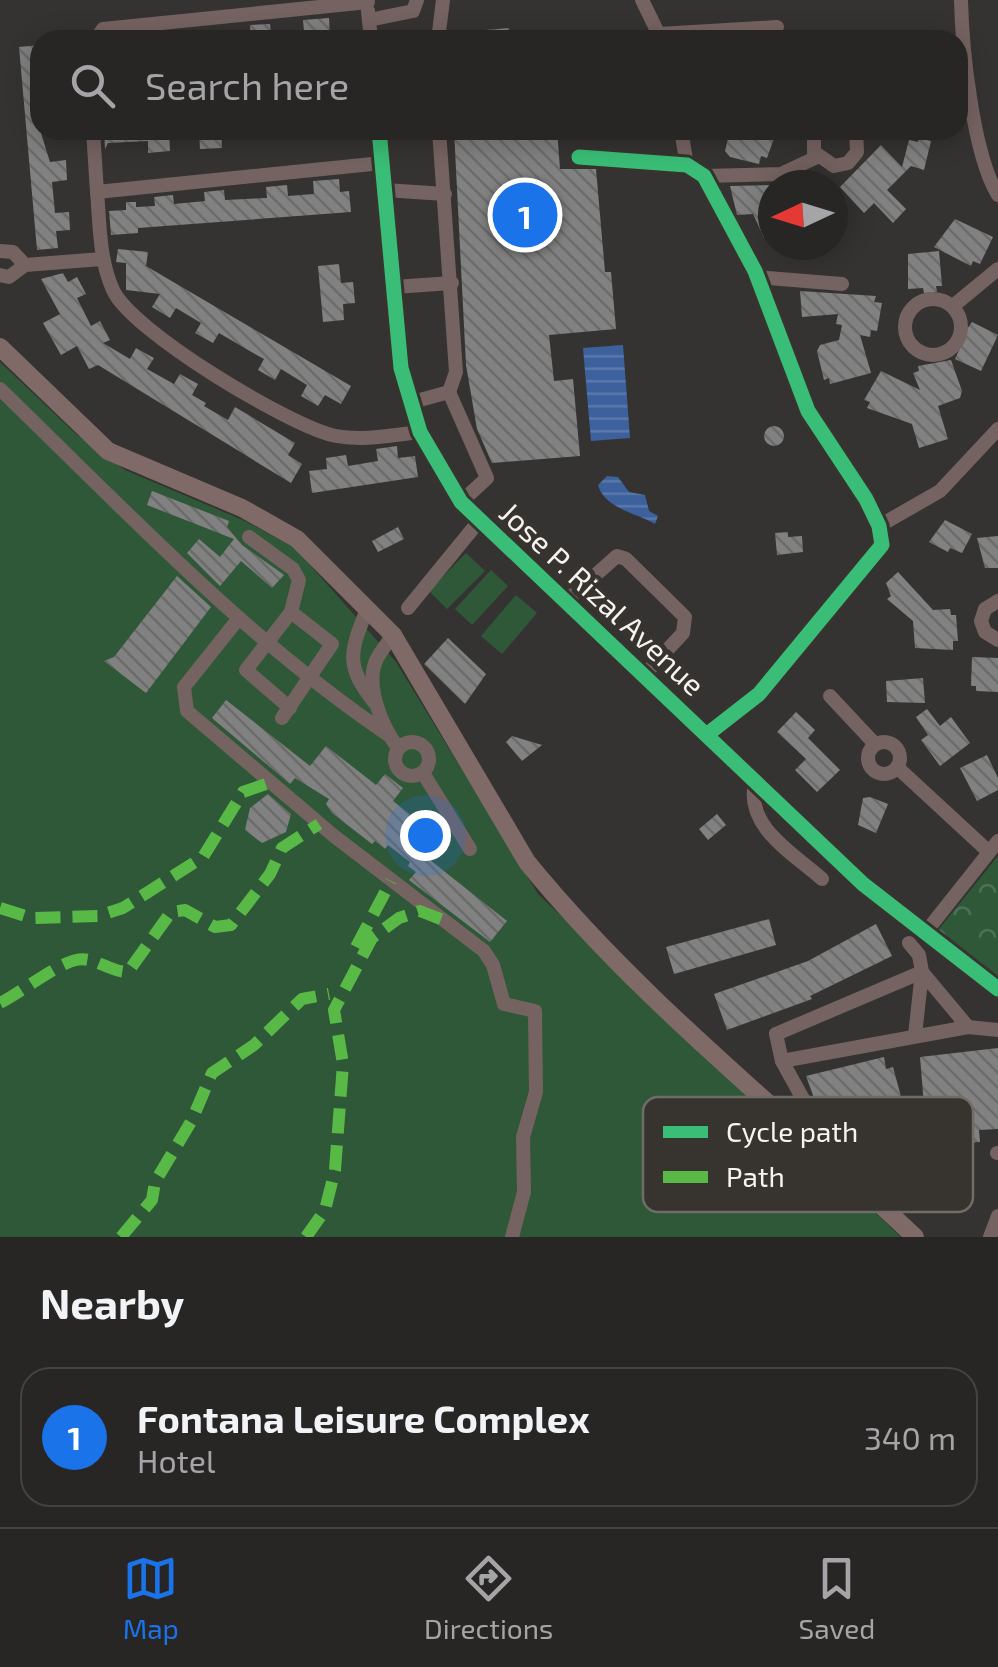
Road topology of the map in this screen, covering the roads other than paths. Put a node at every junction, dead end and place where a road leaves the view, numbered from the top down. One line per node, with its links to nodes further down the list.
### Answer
1 (443, 0): 7 (street)
2 (642, 0): 12 (street)
3 (960, 0): 14 (street)
4 (368, 1): 6 (street); 9 (street)
5 (416, 5): 6 (street); 7 (street)
6 (369, 20): 10 (street)
7 (440, 24): 11 (street)
8 (777, 27): 13 (street)
9 (103, 30)
10 (370, 30)
11 (439, 30)
12 (657, 30)
13 (742, 30)
14 (961, 30)
15 (968, 118): 27 (street)
16 (94, 140): 29 (street)
17 (380, 140): 24 (street, Jose P. Rizal Avenue)
18 (440, 140): 30 (street)
19 (683, 140): 25 (street)
20 (813, 140): 23 (street)
21 (859, 140): 23 (street)
22 (580, 156): 25 (street)
23 (817, 157): 26 (street)
24 (382, 162): 28 (street, Jose P. Rizal Avenue); 29 (street)
25 (687, 164): 26 (street)
26 (704, 176): 36 (street)
27 (997, 189)
28 (385, 190): 30 (street); 39 (street, Jose P. Rizal Avenue)
29 (98, 192): 32 (street)
30 (445, 194): 37 (street)
31 (0, 250): 33 (street)
32 (102, 260): 33 (street); 46 (street)
33 (25, 265): 35 (street)
34 (998, 269): 40 (street)
35 (0, 275)
36 (757, 277): 38 (street); 49 (street)
37 (452, 283): 39 (street); 43 (street)
38 (842, 284)
39 (394, 287): 44 (street, Jose P. Rizal Avenue)
40 (953, 306): 40 (street)
41 (0, 347): 55 (main road)
42 (0, 389): 56 (street)
43 (449, 392): 44 (street); 47 (street)
44 (409, 402): 46 (street, Jose P. Rizal Avenue)
45 (998, 428): 49 (street)
46 (420, 432): 47 (street, Jose P. Rizal Avenue)
47 (461, 502): 48 (street, Jose P. Rizal Avenue)
48 (479, 521): 51 (street, Jose P. Rizal Avenue); 53 (street)
49 (880, 526): 64 (street)
50 (249, 537): 54 (street)
51 (566, 601): 60 (street, Jose P. Rizal Avenue); 60 (street)
52 (998, 601): 59 (street)
53 (408, 608)
54 (291, 612): 58 (street); 61 (street)
55 (366, 612): 57 (main road); 63 (street)
56 (239, 618): 58 (street); 85 (street)
57 (392, 635): 63 (street); 81 (main road)
58 (266, 638): 61 (street); 61 (street)
59 (998, 640)
60 (644, 675): 64 (street, Jose P. Rizal Avenue)
61 (312, 677): 65 (street)
62 (830, 696): 66 (street)
63 (375, 704): 65 (street)
64 (708, 733): 69 (street, Jose P. Rizal Avenue)
65 (394, 742): 68 (street); 68 (street)
66 (875, 744): 67 (street); 67 (street)
67 (897, 766): 70 (street)
68 (424, 773): 71 (street)
69 (755, 783): 72 (street); 73 (street, Jose P. Rizal Avenue)
70 (993, 847): 73 (street)
71 (470, 849)
72 (822, 879)
73 (925, 933): 76 (street, Jose P. Rizal Avenue)
74 (910, 943): 75 (street)
75 (922, 972): 77 (street); 79 (street); 80 (street)
76 (998, 989)
77 (968, 1028): 78 (street); 79 (street)
78 (998, 1030)
79 (916, 1035): 80 (street)
80 (782, 1061): 82 (street)
81 (763, 1097)
82 (801, 1097)
83 (888, 1212): 86 (main road)
84 (998, 1216): 87 (street)
85 (512, 1237)
86 (915, 1237)
87 (990, 1237)

